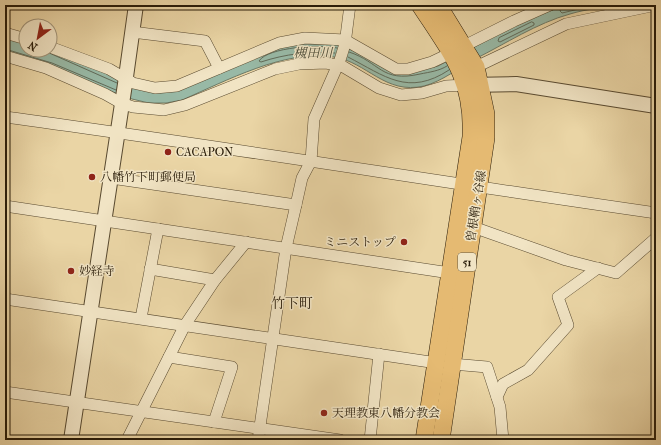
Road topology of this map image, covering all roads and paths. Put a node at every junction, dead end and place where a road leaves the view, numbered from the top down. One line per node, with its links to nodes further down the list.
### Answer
1 (136, 5): 7 (street)
2 (350, 5): 10 (street)
3 (420, 5): 12 (main road, 51)
4 (438, 5): 12 (main road, 51)
5 (550, 5): 12 (street)
6 (656, 5): 16 (street)
7 (132, 32): 15 (street); 17 (street)
8 (5, 33): 9 (street)
9 (18, 37)
10 (345, 42): 12 (street); 14 (street); 15 (street)
11 (58, 50): 17 (street)
12 (459, 51): 16 (main road, 51)
13 (5, 56): 17 (street)
14 (339, 63): 16 (street); 17 (street); 21 (street)
15 (219, 68): 17 (street)
16 (471, 78): 18 (street); 23 (main road, 曽根鞘ヶ谷線 / 51)
17 (124, 90): 20 (street)
18 (656, 106)
19 (5, 117): 20 (street)
20 (117, 132): 21 (street); 22 (street)
21 (311, 161): 23 (street); 24 (street)
22 (111, 178): 24 (street); 27 (street)
23 (471, 187): 26 (street); 28 (main road, 曽根鞘ヶ谷線 / 51); 35 (main road, 曽根鞘ヶ谷線 / 51)
24 (296, 205): 32 (street)
25 (5, 206): 27 (street)
26 (656, 213)
27 (104, 221): 29 (street); 38 (street)
28 (473, 227): 33 (street); 44 (main road, 曽根鞘ヶ谷線 / 51)
29 (158, 229): 31 (street); 34 (street)
30 (656, 238): 33 (street)
31 (246, 242): 32 (street); 36 (street)
32 (286, 248): 35 (street); 41 (street)
33 (598, 268): 46 (street)
34 (150, 269): 36 (street); 39 (street)
35 (450, 273): 44 (main road, 曽根鞘ヶ谷線 / 51)
36 (215, 280): 40 (street)
37 (5, 299): 38 (street)
38 (91, 311): 39 (street); 47 (street)
39 (141, 318): 40 (street)
40 (185, 325): 41 (street); 43 (street)
41 (273, 338): 42 (street); 50 (street)
42 (380, 354): 44 (street); 55 (street)
43 (169, 357): 48 (street); 49 (street)
44 (445, 364): 46 (street); 56 (main road, 曽根鞘ヶ谷線 / 51); 57 (main road, 曽根鞘ヶ谷線 / 51)
45 (5, 392): 47 (street)
46 (497, 397): 58 (street)
47 (76, 402): 48 (street); 51 (street)
48 (141, 412): 49 (street); 52 (street)
49 (214, 422): 50 (street)
50 (260, 428): 53 (street); 54 (street)
51 (71, 440)
52 (127, 440)
53 (258, 440)
54 (340, 440)
55 (370, 440)
56 (424, 440)
57 (441, 440)
58 (503, 440)

